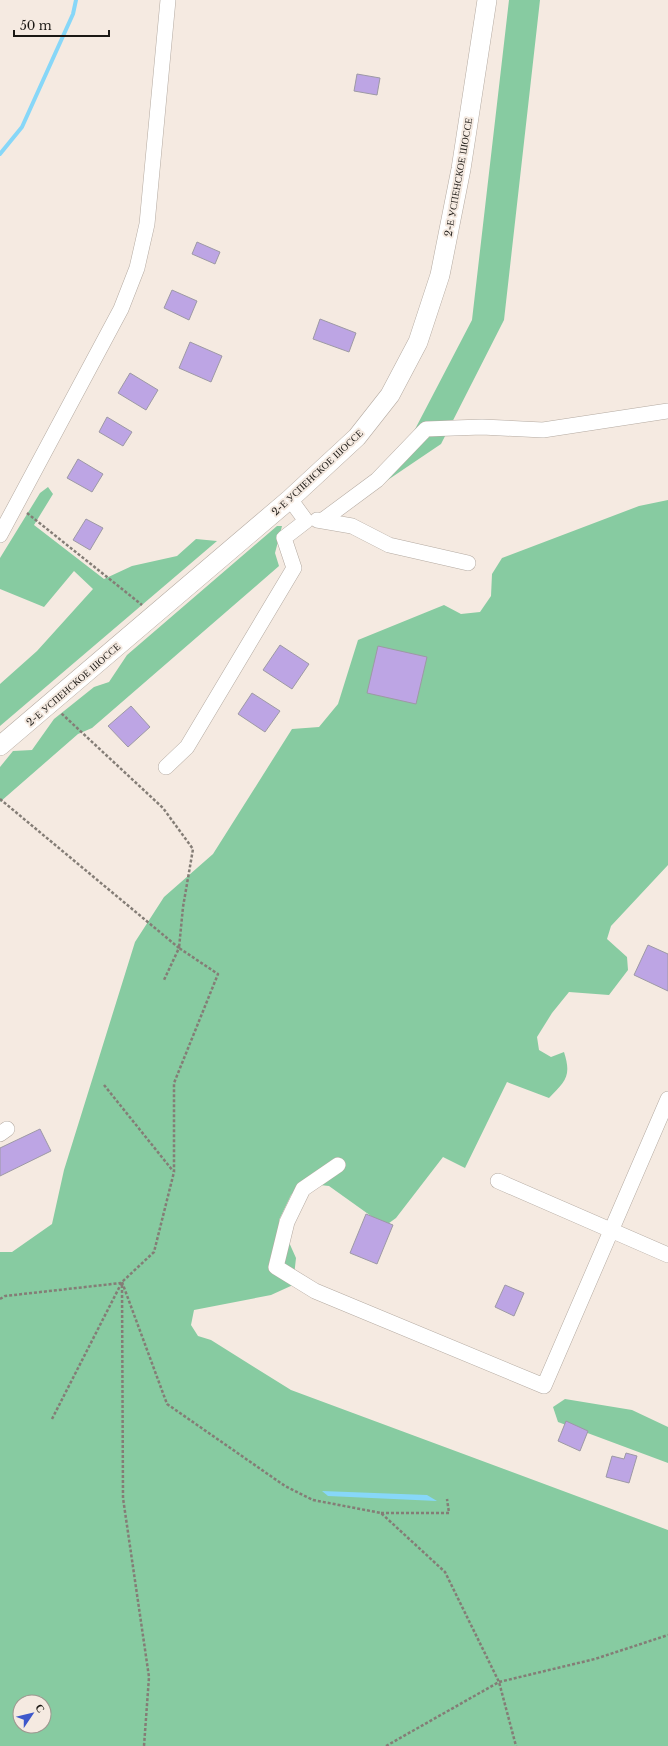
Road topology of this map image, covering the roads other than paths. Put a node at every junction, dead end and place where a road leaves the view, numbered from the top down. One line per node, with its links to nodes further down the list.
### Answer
1 (168, 0): 7 (street)
2 (488, 0): 4 (main road, 2-Е УСПЕНСКОЕ ШОССЕ)
3 (668, 411): 5 (street)
4 (290, 499): 6 (street); 9 (main road, 2-Е УСПЕНСКОЕ ШОССЕ)
5 (322, 520): 6 (street); 8 (street)
6 (306, 521): 10 (street)
7 (0, 535)
8 (468, 563)
9 (0, 746)
10 (166, 767)
11 (668, 1099): 14 (street)
12 (338, 1165): 14 (street)
13 (498, 1181): 14 (street)
14 (611, 1230): 15 (street)
15 (668, 1255)

